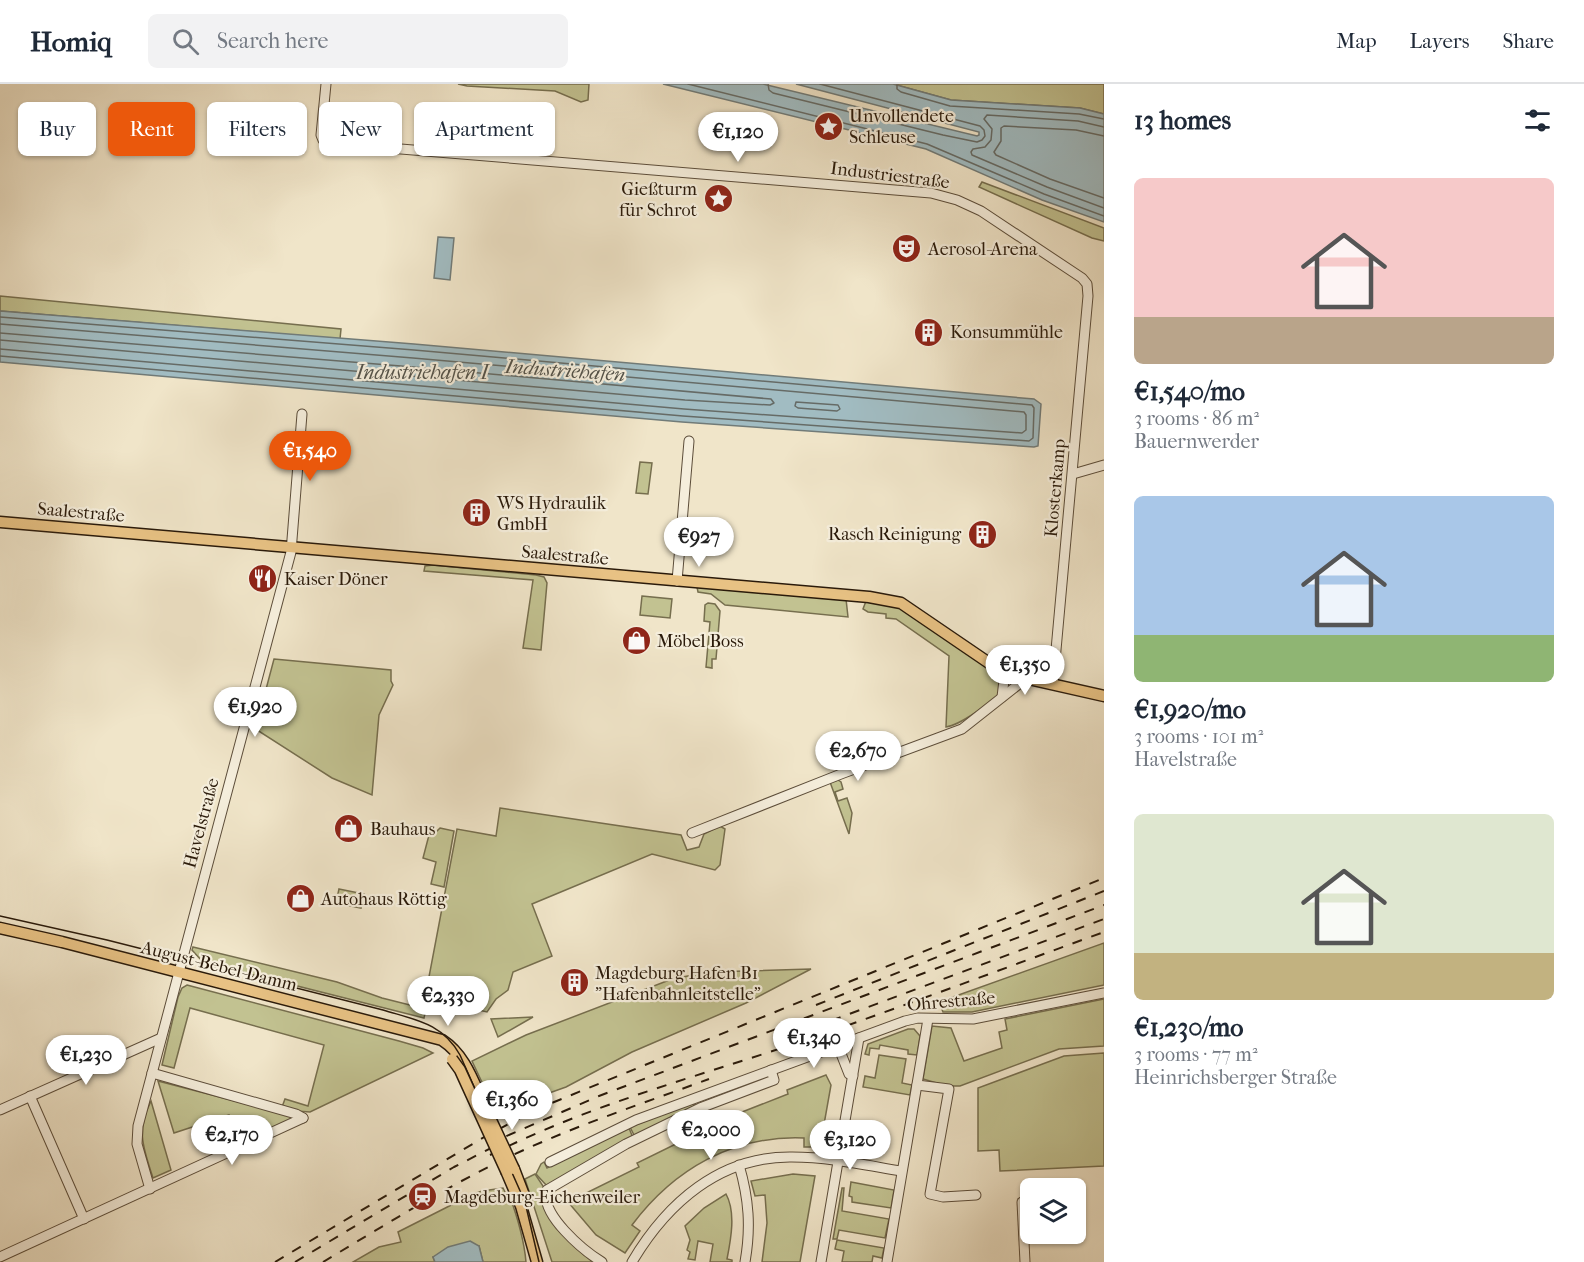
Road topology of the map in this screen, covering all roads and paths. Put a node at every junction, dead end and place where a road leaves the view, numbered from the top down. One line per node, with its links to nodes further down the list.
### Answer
1 (326, 84): 2 (street, Industriestraße)
2 (1088, 296): 6 (street, Klosterkamp)
3 (302, 414): 8 (street, Havelstraße)
4 (689, 441): 9 (street)
5 (1104, 465): 6 (street)
6 (1073, 474): 12 (street, Klosterkamp)
7 (0, 522): 8 (main road, Saalestraße)
8 (291, 547): 9 (main road, Saalestraße); 17 (street, Havelstraße)
9 (677, 581): 10 (main road, Saalestraße)
10 (1005, 672): 11 (main road, Saalestraße); 13 (street)
11 (1020, 678): 12 (main road, Saalestraße); 13 (street)
12 (1053, 683): 14 (main road, Saalestraße)
13 (1002, 696): 15 (street)
14 (1104, 696)
15 (692, 833)
16 (0, 928): 17 (main road, August-Bebel-Damm)
17 (179, 972): 20 (street, Havelstraße); 40 (main road, August-Bebel-Damm, bridge)
18 (1104, 993): 19 (street, Ohrestraße)
19 (928, 1019): 21 (street, Ohrestraße); 26 (street)
20 (161, 1038): 24 (street, Havelstraße); 27 (street)
21 (859, 1038): 22 (street, Ohrestraße); 25 (street)
22 (838, 1046): 23 (street, Ohrestraße); 25 (street)
23 (771, 1070): 28 (street, Ohrestraße); 29 (street, Ohrestraße)
24 (152, 1074): 35 (street, Havelstraße); 35 (street)
25 (853, 1076): 31 (street)
26 (917, 1085): 34 (street); 36 (street)
27 (30, 1096): 30 (street); 37 (street)
28 (696, 1097): 29 (street); 32 (street, Ohrestraße)
29 (700, 1108): 41 (street, Ohrestraße)
30 (0, 1110)
31 (839, 1161): 33 (street); 34 (street); 44 (street)
32 (550, 1162)
33 (739, 1165): 42 (street); 43 (street)
34 (902, 1171): 45 (street)
35 (150, 1189): 37 (street)
36 (976, 1195)
37 (84, 1219): 39 (street)
38 (1024, 1244): 46 (street)
39 (0, 1257)
40 (537, 1260)
41 (602, 1262)
42 (632, 1262)
43 (745, 1262)
44 (822, 1262)
45 (886, 1262)
46 (1025, 1262)

